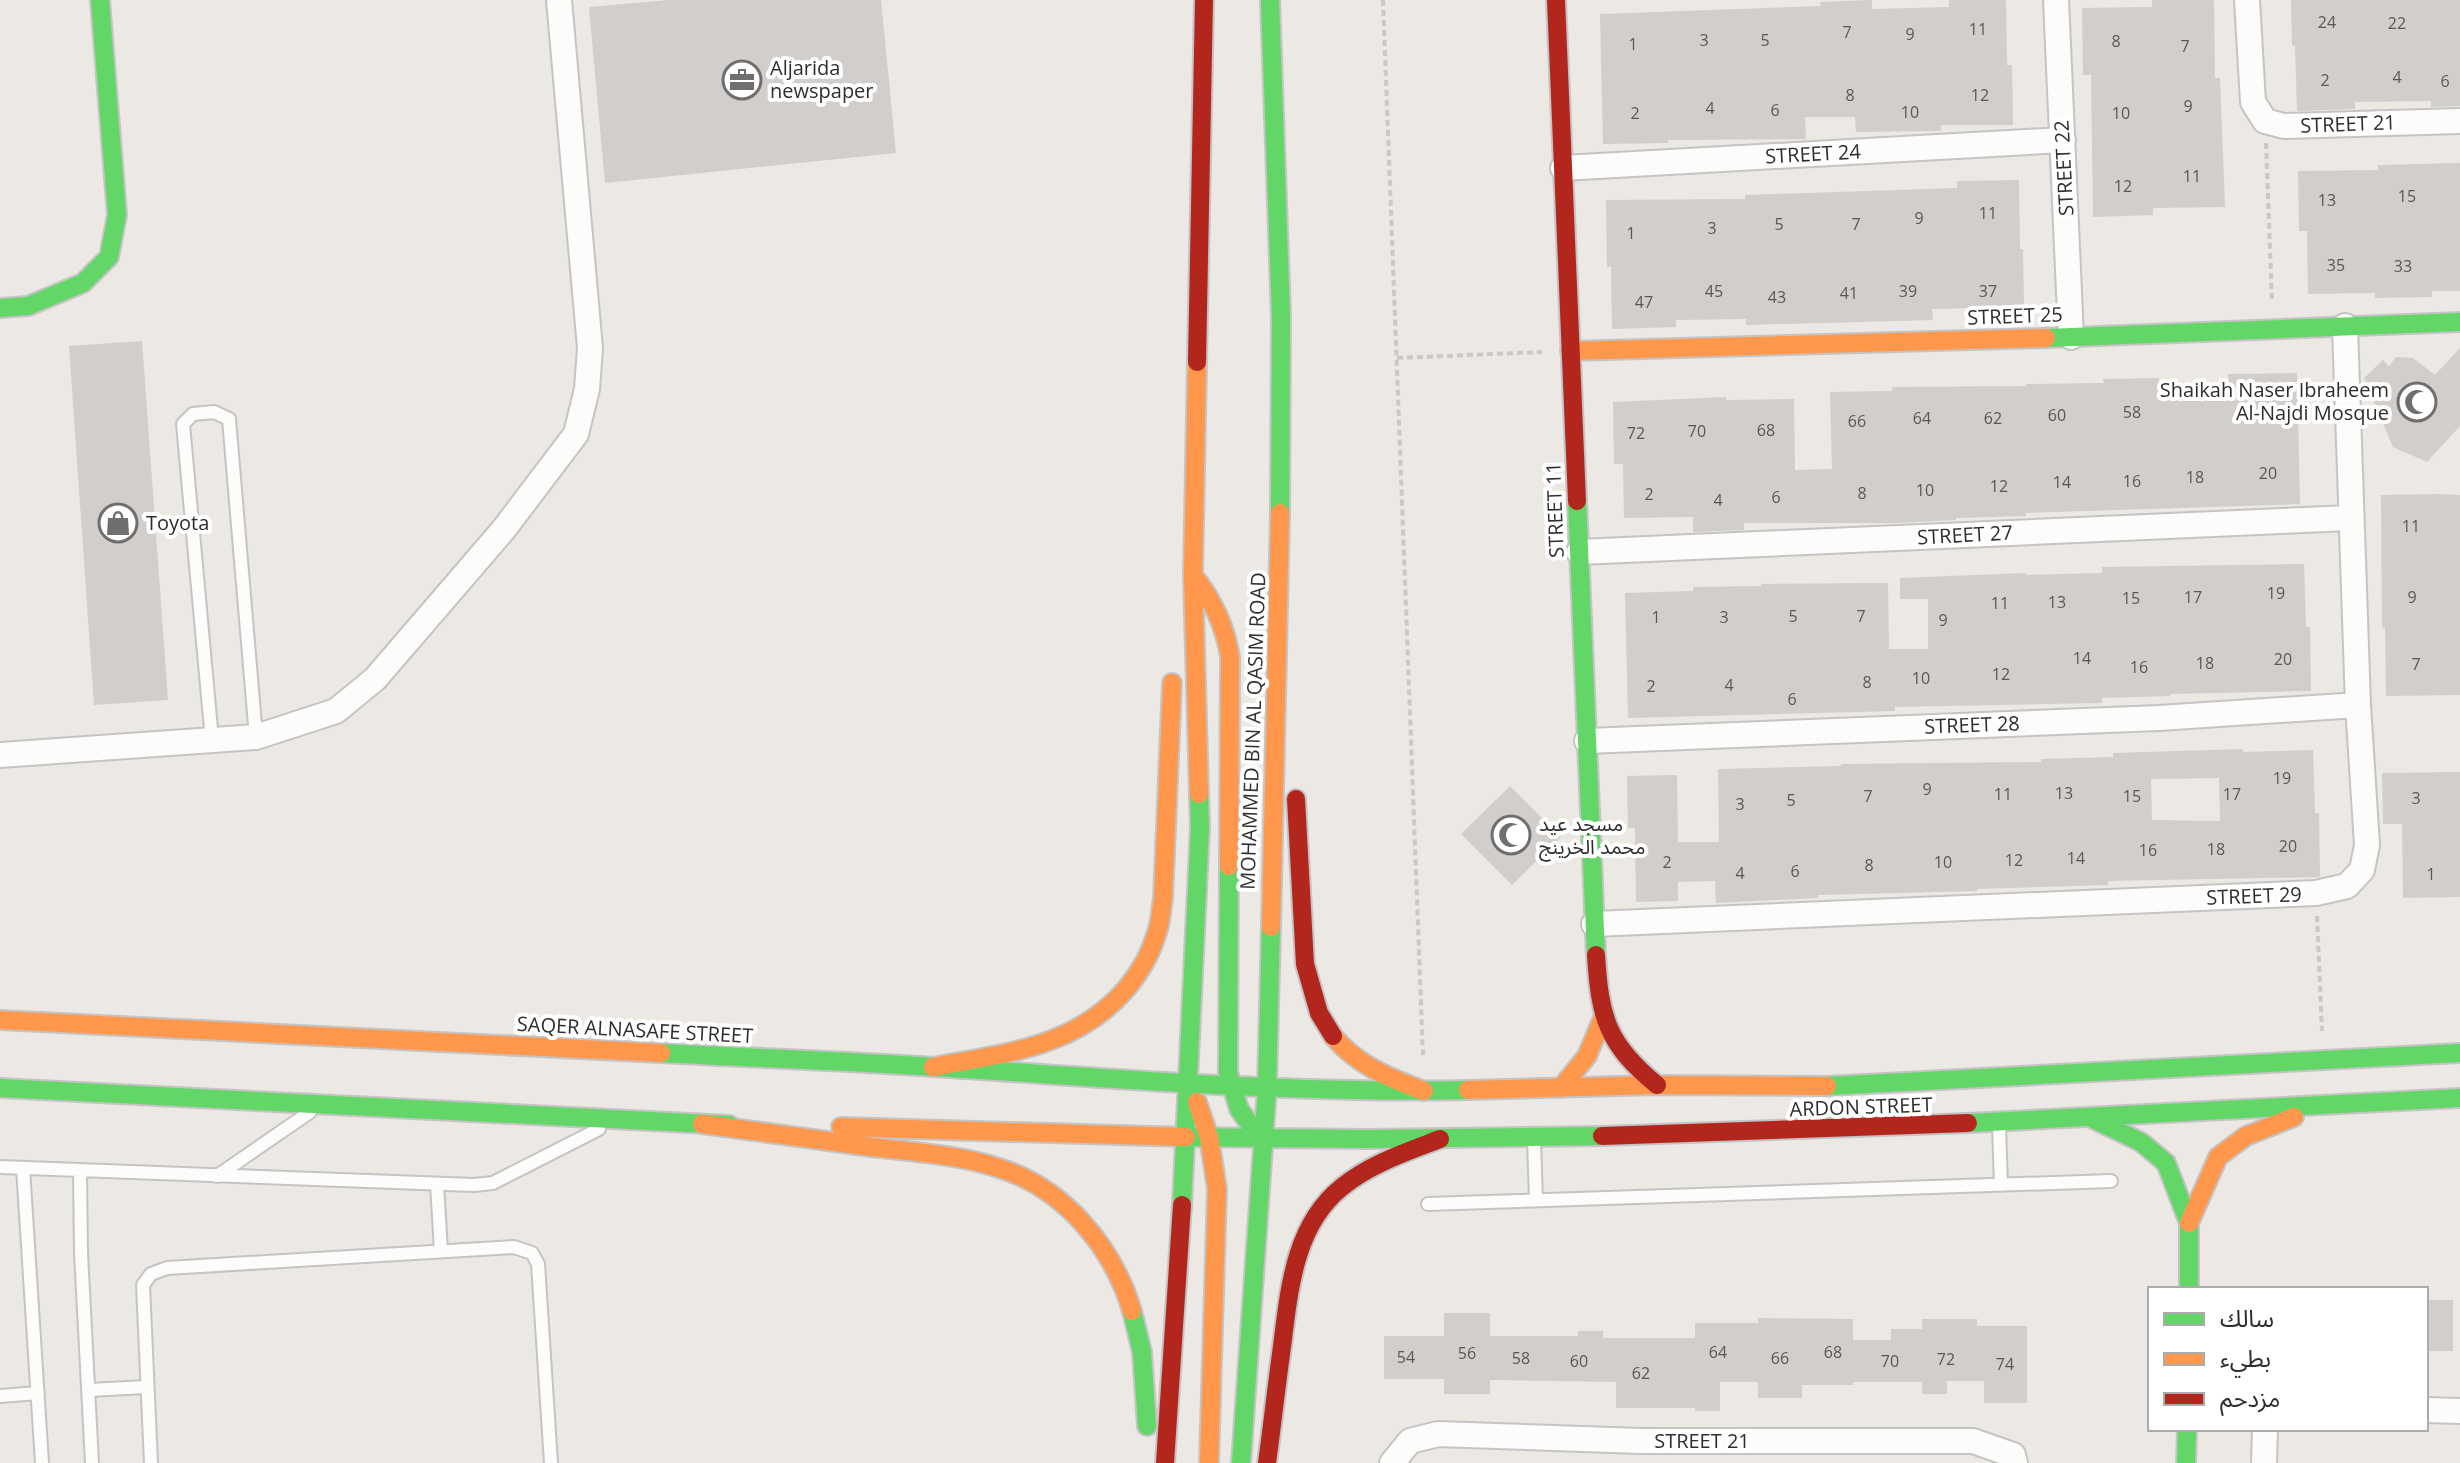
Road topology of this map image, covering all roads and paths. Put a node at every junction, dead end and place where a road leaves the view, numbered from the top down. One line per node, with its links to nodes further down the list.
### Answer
1 (100, 0): 16 (main road)
2 (559, 0): 31 (street)
3 (1204, 0): 26 (main road)
4 (1255, 0): 12 (main road)
5 (1270, 0): 17 (main road, MOHAMMED BIN AL QASIM ROAD)
6 (1383, 0): 23 (path)
7 (1556, 0): 14 (main road, STREET 11)
8 (2056, 0): 13 (street, STREET 22)
9 (2247, 0): 10 (street)
10 (2265, 121): 11 (street, STREET 21); 20 (path)
11 (2460, 121)
12 (1256, 127)
13 (2063, 140): 14 (street, STREET 24); 21 (street, STREET 22)
14 (1563, 168): 22 (main road, STREET 11)
15 (1260, 247): 17 (main road)
16 (0, 308)
17 (1281, 317): 27 (main road, MOHAMMED BIN AL QASIM ROAD)
18 (2460, 322): 19 (main road, STREET 25)
19 (2345, 326): 20 (main road, STREET 25); 24 (street, STREET 29)
20 (2274, 329): 21 (main road, STREET 25)
21 (2071, 337): 22 (main road, STREET 25)
22 (1570, 351): 23 (path); 25 (main road, STREET 11)
23 (1397, 358): 52 (path)
24 (2350, 518): 25 (street, STREET 27); 30 (street, STREET 29)
25 (1579, 552): 33 (main road, STREET 11)
26 (1193, 575): 28 (main road); 44 (main road); 47 (main road)
27 (1278, 614): 34 (main road); 50 (main road, MOHAMMED BIN AL QASIM ROAD)
28 (1176, 630)
29 (1172, 669): 43 (main road)
30 (2358, 705): 33 (street, STREET 28); 37 (street, STREET 29)
31 (256, 737): 32 (street); 32 (lane)
32 (212, 740): 35 (street)
33 (1587, 741): 38 (main road, STREET 11)
34 (1293, 743)
35 (0, 755)
36 (1295, 785): 52 (main road)
37 (2316, 893): 38 (street, STREET 29); 42 (path)
38 (1594, 924): 39 (main road, STREET 11)
39 (1603, 1018): 45 (main road, STREET 11); 51 (main road, STREET 11)
40 (0, 1020): 43 (main road, SAQER ALNASAFE STREET)
41 (2460, 1053): 42 (main road, ARDON STREET)
42 (2324, 1059): 46 (main road, ARDON STREET)
43 (933, 1067): 44 (main road, SAQER ALNASAFE STREET)
44 (1189, 1085): 47 (main road, SAQER ALNASAFE STREET); 62 (main road); 63 (main road)
45 (1657, 1085): 48 (main road, ARDON STREET); 51 (main road, ARDON STREET)
46 (1861, 1085): 48 (main road, ARDON STREET); 60 (main road)
47 (1230, 1087): 50 (main road, SAQER ALNASAFE STREET); 65 (main road)
48 (1774, 1087): 61 (main road)
49 (0, 1088): 54 (main road)
50 (1267, 1088): 52 (main road, ARDON STREET); 65 (main road, MOHAMMED BIN AL QASIM ROAD)
51 (1561, 1088): 52 (main road, ARDON STREET)
52 (1424, 1091)
53 (2460, 1098): 55 (main road, ARDON STREET)
54 (322, 1104): 57 (main road); 70 (lane)
55 (2322, 1106): 56 (main road, ARDON STREET); 76 (main road)
56 (2090, 1117): 58 (main road, ARDON STREET); 76 (main road)
57 (616, 1119): 59 (main road); 72 (lane)
58 (1999, 1123): 60 (main road, ARDON STREET); 73 (lane)
59 (702, 1124): 62 (main road); 92 (main road)
60 (1861, 1129): 61 (main road, ARDON STREET)
61 (1775, 1132): 64 (main road, ARDON STREET)
62 (1186, 1136): 63 (main road); 93 (main road)
63 (1209, 1137): 65 (main road); 94 (main road)
64 (1534, 1137): 66 (main road, ARDON STREET); 74 (lane)
65 (1263, 1138): 66 (main road, ARDON STREET); 95 (main road, MOHAMMED BIN AL QASIM ROAD)
66 (1440, 1139): 96 (main road)
67 (0, 1167): 68 (lane)
68 (23, 1168): 69 (lane); 81 (lane)
69 (80, 1170): 70 (lane); 80 (lane)
70 (217, 1176): 72 (lane)
71 (2111, 1181): 73 (lane)
72 (437, 1184): 77 (lane)
73 (2001, 1185): 74 (lane)
74 (1536, 1200): 75 (lane)
75 (1428, 1204)
76 (2189, 1223): 78 (main road)
77 (441, 1251): 79 (lane); 91 (lane)
78 (2189, 1287)
79 (146, 1387): 80 (lane); 90 (lane)
80 (89, 1390): 89 (lane)
81 (38, 1393): 82 (lane); 88 (lane)
82 (0, 1396)
83 (2428, 1410): 84 (street)
84 (2460, 1411)
85 (2187, 1431): 99 (main road)
86 (2265, 1431): 100 (street)
87 (1642, 1452): 97 (street, STREET 21); 98 (street, STREET 21)
88 (42, 1463)
89 (92, 1463)
90 (151, 1463)
91 (551, 1463)
92 (1147, 1463)
93 (1165, 1463)
94 (1209, 1463)
95 (1241, 1463)
96 (1267, 1463)
97 (1392, 1463)
98 (2015, 1463)
99 (2186, 1463)
100 (2264, 1463)

